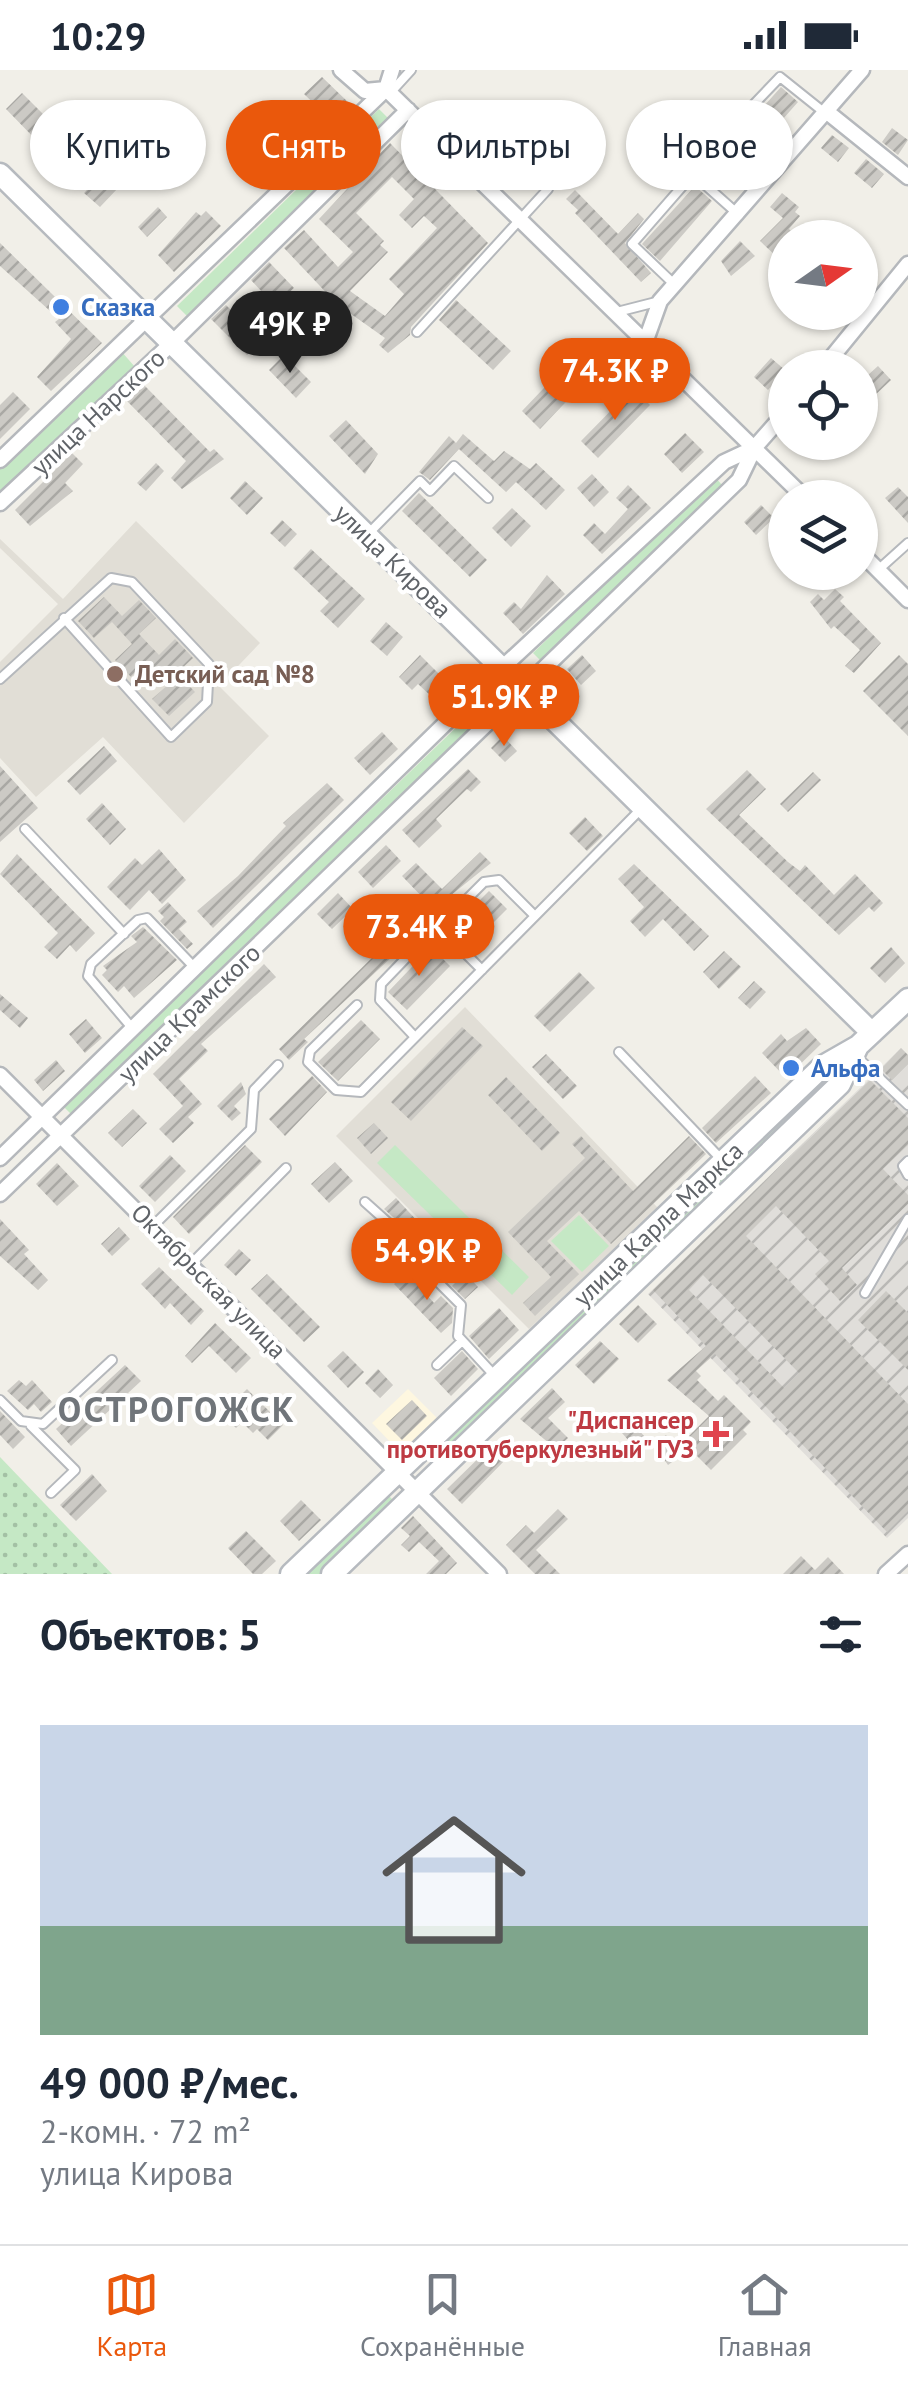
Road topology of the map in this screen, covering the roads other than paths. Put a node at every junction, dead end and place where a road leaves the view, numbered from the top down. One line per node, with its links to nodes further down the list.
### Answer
1 (340, 70): 5 (street)
2 (392, 70): 5 (street)
3 (411, 70): 5 (lane)
4 (862, 70): 8 (street)
5 (388, 91): 7 (street); 22 (street, улица Нарского)
6 (759, 100): 8 (lane)
7 (401, 103)
8 (826, 112): 10 (street); 12 (street)
9 (401, 117): 25 (street, улица Нарского)
10 (793, 151)
11 (0, 174): 22 (main road, улица Кирова)
12 (908, 177)
13 (492, 190): 17 (street)
14 (547, 190): 17 (lane)
15 (760, 190): 16 (street)
16 (740, 215): 19 (street); 19 (lane)
17 (521, 218): 21 (street); 23 (lane)
18 (908, 264): 26 (street)
19 (675, 285): 20 (street)
20 (660, 300): 21 (lane); 24 (street)
21 (617, 312): 24 (street)
22 (145, 318): 25 (main road, улица Кирова); 29 (street, улица Нарского)
23 (416, 332)
24 (646, 340): 28 (street)
25 (171, 344): 32 (street, улица Нарского); 33 (main road, улица Кирова)
26 (838, 350)
27 (768, 433): 28 (street, улица Крамского)
28 (755, 447): 30 (street); 38 (street, улица Крамского); 40 (street, улица Крамского)
29 (0, 460)
30 (787, 480)
31 (488, 498): 33 (lane)
32 (0, 503)
33 (366, 535): 38 (main road, улица Кирова)
34 (908, 543): 35 (lane)
35 (878, 570): 36 (street)
36 (908, 600)
37 (64, 618): 37 (lane); 39 (lane)
38 (502, 668): 40 (main road, улица Кирова); 46 (street, улица Крамского)
39 (0, 679)
40 (524, 689): 41 (main road, улица Кирова); 58 (street, улица Крамского)
41 (643, 807): 43 (lane); 52 (main road, улица Кирова)
42 (25, 829): 45 (lane)
43 (535, 916): 44 (lane); 47 (lane)
44 (448, 918)
45 (124, 934): 46 (lane); 50 (lane)
46 (196, 969): 50 (street, улица Крамского)
47 (482, 970): 51 (lane); 51 (lane)
48 (908, 999): 52 (main road, улица Карла Маркса)
49 (357, 1006): 51 (lane)
50 (133, 1029): 57 (street, улица Крамского)
51 (416, 1037)
52 (861, 1044): 56 (lane); 61 (main road, улица Карла Маркса); 77 (main road, улица Карла Маркса)
53 (619, 1052): 61 (lane)
54 (278, 1064): 67 (lane)
55 (0, 1075): 57 (street, Октябрьская улица)
56 (908, 1106)
57 (43, 1117): 58 (street, Октябрьская улица); 59 (street, улица Крамского)
58 (62, 1136): 64 (street, улица Крамского); 67 (street, Октябрьская улица)
59 (0, 1158)
60 (908, 1161): 63 (lane)
61 (723, 1162): 73 (main road, улица Карла Маркса)
62 (286, 1168): 68 (lane)
63 (908, 1174)
64 (0, 1194)
65 (365, 1202): 70 (lane)
66 (908, 1219): 69 (lane)
67 (154, 1225): 68 (street, Октябрьская улица)
68 (192, 1263): 76 (street, Октябрьская улица)
69 (864, 1294)
70 (462, 1341): 72 (lane); 73 (lane)
71 (112, 1360): 75 (lane)
72 (437, 1365)
73 (497, 1378): 76 (main road, улица Карла Маркса)
74 (0, 1400): 75 (lane)
75 (32, 1426): 78 (lane)
76 (399, 1472): 77 (street, Октябрьская улица); 80 (main road, улица Карла Маркса)
77 (418, 1490): 81 (main road, улица Карла Маркса); 82 (street, Октябрьская улица)
78 (51, 1493)
79 (908, 1554): 83 (street)
80 (290, 1574)
81 (332, 1574)
82 (500, 1574)
83 (886, 1574)

